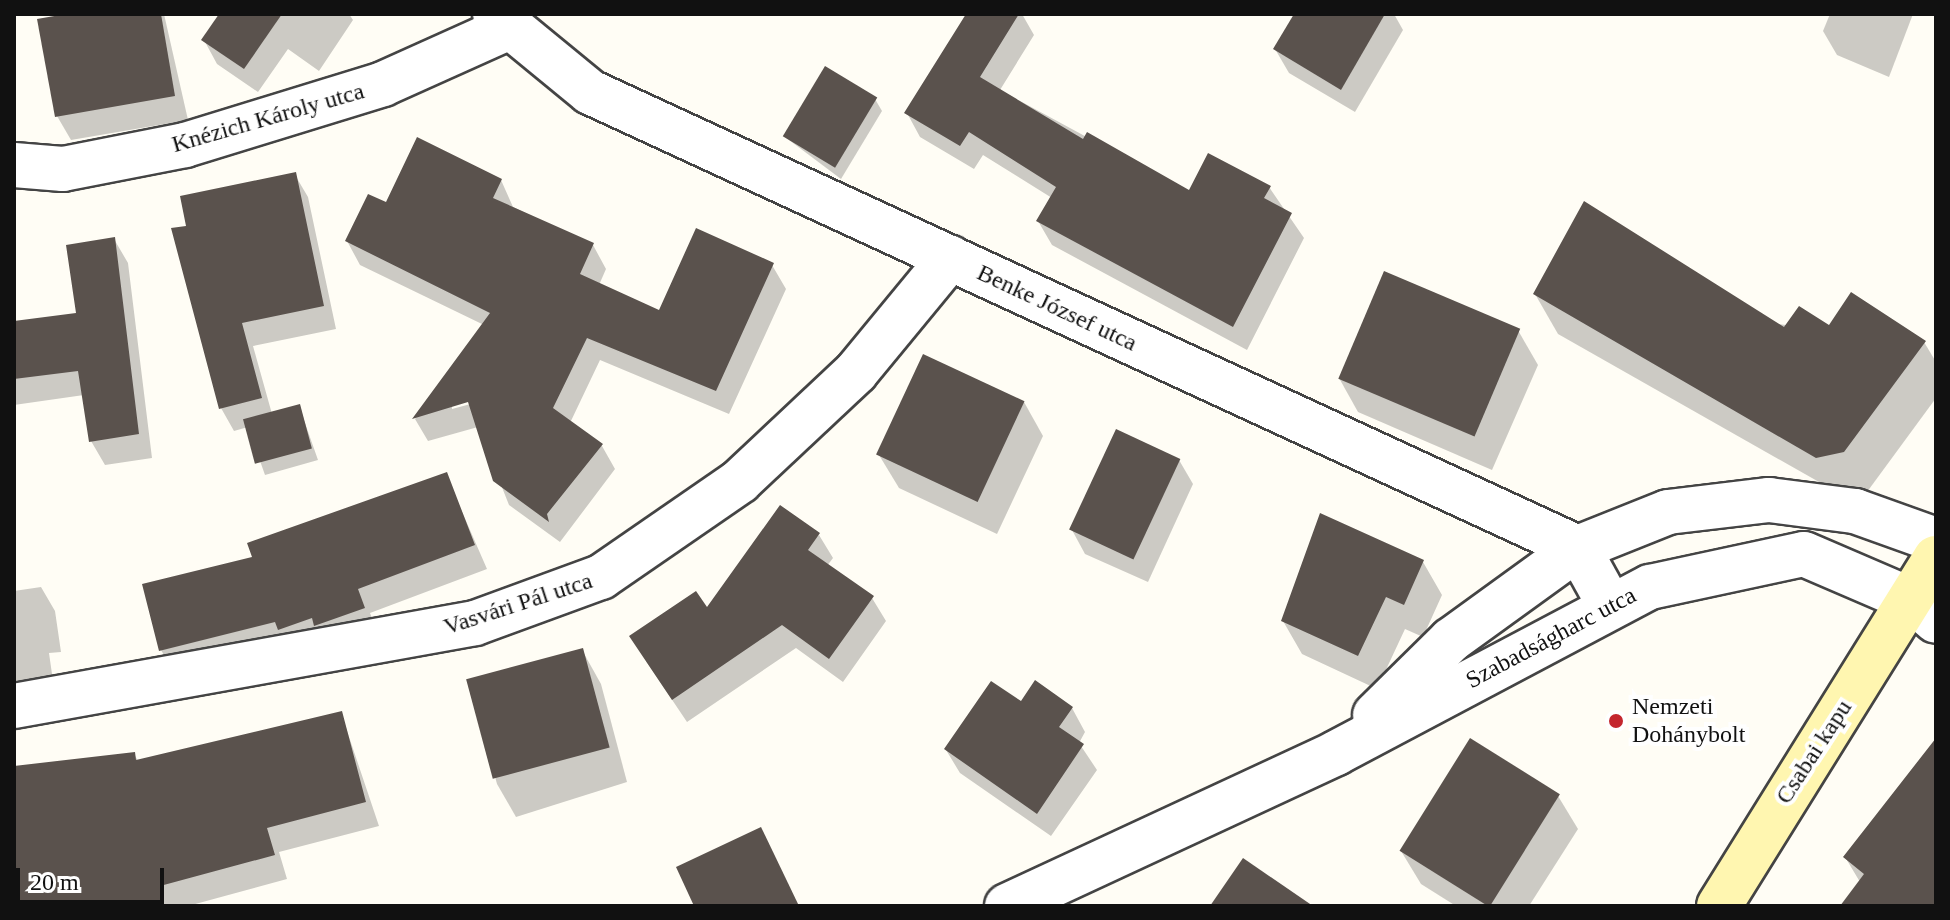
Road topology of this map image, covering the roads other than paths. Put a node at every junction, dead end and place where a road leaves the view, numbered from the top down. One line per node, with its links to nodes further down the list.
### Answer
1 (506, 18): 2 (street, Knézich Károly utca); 3 (street, Benke József utca)
2 (14, 165)
3 (950, 258): 5 (street, Benke József utca); 9 (street, Vasvári Pál utca)
4 (1936, 540): 5 (street, Szabadságharc utca)
5 (1578, 548): 7 (street); 10 (street, Szabadságharc utca)
6 (1936, 558): 8 (street, Csabai kapu)
7 (1609, 604): 8 (street, Szabadságharc utca); 10 (street, Szabadságharc utca)
8 (1924, 611): 12 (street, Csabai kapu)
9 (14, 706)
10 (1336, 753): 11 (street, Szabadságharc utca)
11 (1007, 906)
12 (1719, 906)

